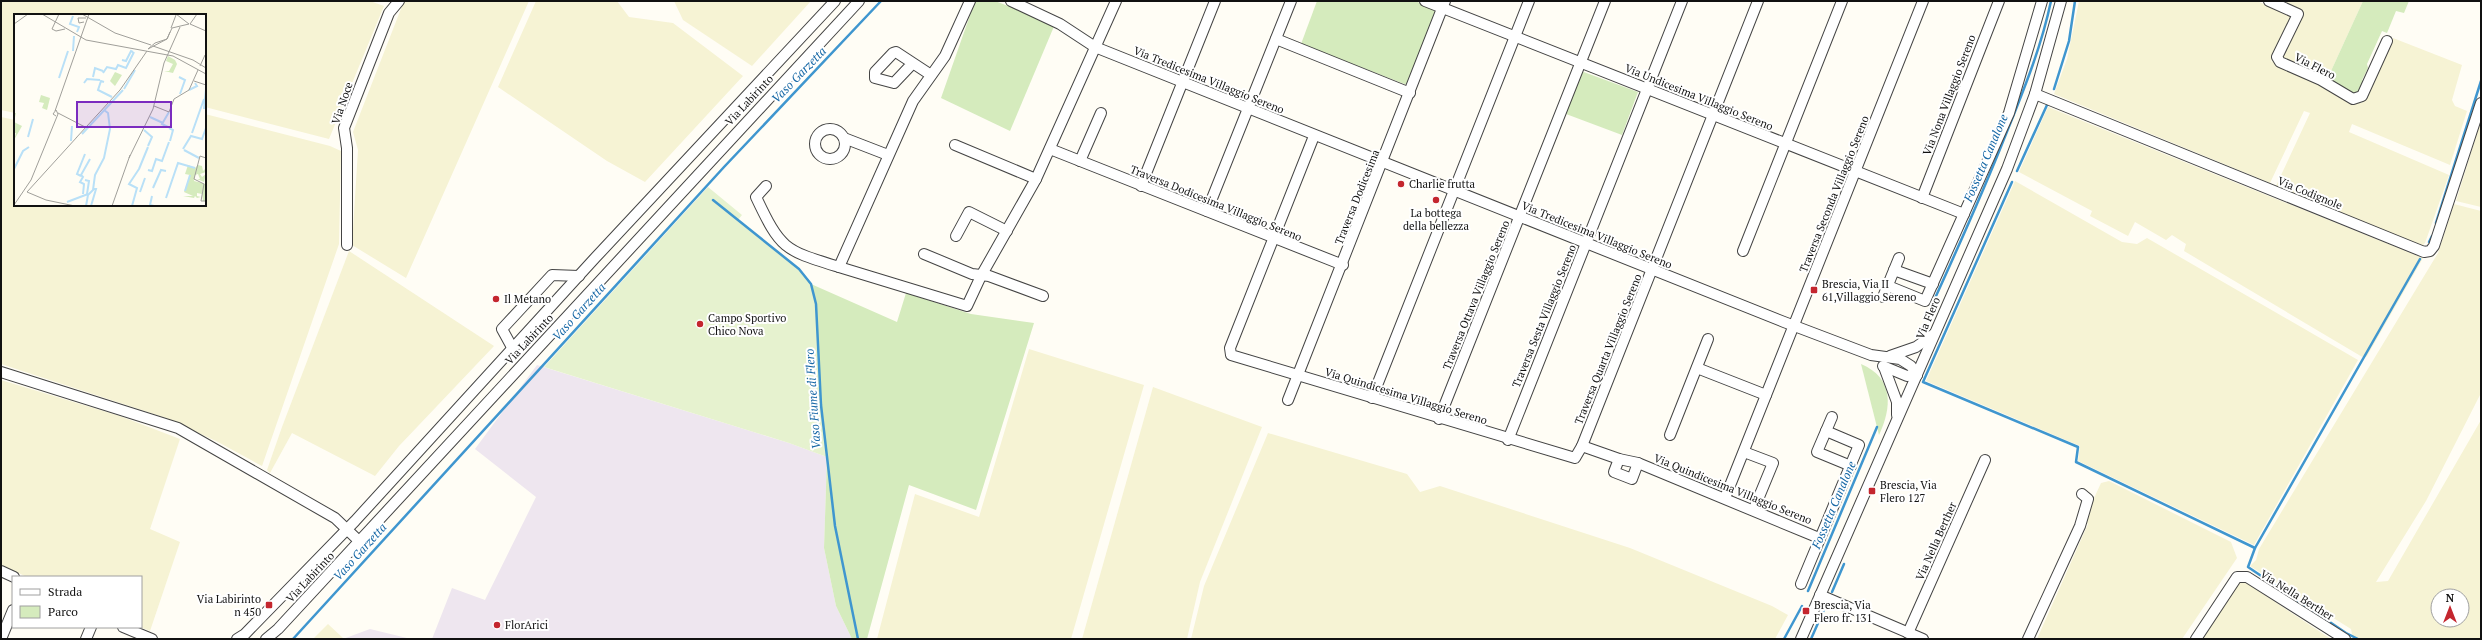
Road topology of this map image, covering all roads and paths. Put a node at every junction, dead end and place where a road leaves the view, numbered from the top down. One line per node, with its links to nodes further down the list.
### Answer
1 (398, 1): 58 (street, Via Noce)
2 (834, 1): 66 (street, Via Labirinto)
3 (859, 1): 90 (street, Via Labirinto)
4 (959, 1): 20 (street)
5 (1011, 1): 25 (street, Via Tredicesima Villaggio Sereno)
6 (1116, 1): 25 (street)
7 (1215, 1): 29 (street)
8 (1291, 1): 23 (street)
9 (1425, 1): 21 (street, Via Undicesima Villaggio Sereno)
10 (1529, 1): 22 (street)
11 (1605, 1): 26 (street, Traversa Ottava Villaggio Sereno)
12 (1682, 1): 30 (street, Traversa Sesta Villaggio Sereno)
13 (1758, 1): 36 (street, Traversa Quarta Villaggio Sereno)
14 (1842, 1): 39 (street)
15 (1923, 1): 45 (street, Traversa Seconda Villaggio Sereno)
16 (1999, 1): 50 (street, Via Nona Villaggio Sereno)
17 (2042, 1): 52 (street, Via Flero)
18 (2061, 1): 32 (street, Via Flero)
19 (2269, 1): 24 (street, Via Flero)
20 (968, 4): 28 (street)
21 (1444, 4): 22 (street, Via Undicesima Villaggio Sereno); 31 (street, Traversa Dodicesima)
22 (1515, 37): 26 (street, Via Undicesima Villaggio Sereno); 49 (street)
23 (1276, 39): 31 (street); 34 (street)
24 (2387, 41)
25 (1095, 47): 29 (street, Via Tredicesima Villaggio Sereno); 41 (street)
26 (1581, 63): 30 (street, Via Undicesima Villaggio Sereno); 53 (street, Traversa Ottava Villaggio Sereno)
27 (912, 64): 28 (street)
28 (931, 75): 42 (street)
29 (1182, 83): 34 (street, Via Tredicesima Villaggio Sereno); 48 (street)
30 (1647, 89): 36 (street, Via Undicesima Villaggio Sereno); 57 (street, Traversa Sesta Villaggio Sereno)
31 (1410, 93): 44 (street, Traversa Dodicesima)
32 (2036, 94): 33 (street, Via Codignole); 73 (street, Via Flero)
33 (2481, 103)
34 (1248, 109): 37 (street, Via Tredicesima Villaggio Sereno); 51 (street)
35 (1101, 113): 43 (street)
36 (1713, 115): 39 (street, Via Undicesima Villaggio Sereno); 64 (street, Traversa Quarta Villaggio Sereno)
37 (1314, 136): 44 (street, Via Tredicesima Villaggio Sereno); 56 (street)
38 (844, 138): 42 (street)
39 (1786, 144): 45 (street, Via Undicesima Villaggio Sereno); 59 (street)
40 (955, 145): 46 (street)
41 (1050, 149): 43 (street, Traversa Dodicesima Villaggio Sereno); 46 (street)
42 (888, 155): 63 (street)
43 (1080, 161): 48 (street, Traversa Dodicesima Villaggio Sereno)
44 (1383, 163): 49 (street, Via Tredicesima Villaggio Sereno); 62 (street, Traversa Dodicesima)
45 (1856, 172): 50 (street, Via Undicesima Villaggio Sereno); 72 (street, Traversa Seconda Villaggio Sereno)
46 (1036, 179): 54 (street)
47 (766, 186): 63 (street)
48 (1141, 186): 51 (street, Traversa Dodicesima Villaggio Sereno)
49 (1454, 191): 53 (street, Via Tredicesima Villaggio Sereno); 84 (street)
50 (1922, 198): 52 (street, Via Undicesima Villaggio Sereno)
51 (1207, 211): 56 (street, Traversa Dodicesima Villaggio Sereno)
52 (1964, 214): 68 (street, Via Flero)
53 (1520, 217): 57 (street, Via Tredicesima Villaggio Sereno); 88 (street, Traversa Ottava Villaggio Sereno)
54 (1007, 231): 55 (street); 67 (street)
55 (956, 236)
56 (1273, 239): 62 (street, Traversa Dodicesima Villaggio Sereno); 82 (street, Via Quindicesima Villaggio Sereno)
57 (1586, 244): 64 (street, Via Tredicesima Villaggio Sereno); 93 (street, Traversa Sesta Villaggio Sereno)
58 (347, 245)
59 (1743, 251)
60 (924, 254): 67 (street)
61 (1899, 258): 65 (street)
62 (1343, 265): 82 (street, Traversa Dodicesima)
63 (839, 266): 67 (street)
64 (1652, 270): 72 (street, Via Tredicesima Villaggio Sereno); 94 (street, Traversa Quarta Villaggio Sereno)
65 (1894, 270): 68 (street, Via Flero); 69 (street)
66 (579, 276): 75 (street, Via Labirinto); 75 (street, Via Labirinto)
67 (981, 276): 70 (street)
68 (1933, 284): 69 (street, Via Flero)
69 (1888, 286): 71 (street)
70 (1043, 296)
71 (1883, 297)
72 (1795, 326): 76 (street, Via Tredicesima Villaggio Sereno); 83 (street, Traversa Seconda Villaggio Sereno)
73 (1936, 333): 77 (street, Via Tredicesima Villaggio Sereno); 81 (street, Via Flero)
74 (1708, 339): 78 (street)
75 (513, 349): 86 (street, Via Labirinto)
76 (1871, 355): 77 (street, Via Tredicesima Villaggio Sereno); 79 (street, Via Tredicesima Villaggio Sereno)
77 (1889, 356): 81 (street, Via Tredicesima Villaggio Sereno)
78 (1697, 368): 83 (street); 92 (street)
79 (1884, 368): 81 (street, Via Tredicesima Villaggio Sereno); 89 (street, Via Tredicesima Villaggio Sereno)
80 (1, 372): 104 (street)
81 (1917, 374): 89 (street, Via Flero)
82 (1299, 375): 84 (street, Via Quindicesima Villaggio Sereno); 85 (street, Traversa Dodicesima)
83 (1766, 395): 95 (street, Traversa Seconda Villaggio Sereno)
84 (1372, 398): 88 (street, Via Quindicesima Villaggio Sereno)
85 (1288, 400)
86 (451, 416): 90 (street); 104 (street, Via Labirinto)
87 (1832, 416): 91 (street)
88 (1439, 419): 93 (street, Via Quindicesima Villaggio Sereno)
89 (1896, 422): 110 (street, Via Flero)
90 (463, 429): 106 (street, Via Labirinto)
91 (1826, 431): 100 (street); 100 (street)
92 (1670, 435)
93 (1508, 440): 96 (street, Via Quindicesima Villaggio Sereno)
94 (1582, 446): 96 (street, Traversa Quarta Villaggio Sereno); 97 (street, Via Quindicesima Villaggio Sereno)
95 (1744, 452): 102 (street, Traversa Seconda Villaggio Sereno); 103 (street)
96 (1574, 458)
97 (1619, 459): 99 (street, Via Quindicesima Villaggio Sereno); 99 (street, Via Quindicesima Villaggio Sereno)
98 (1985, 460): 114 (street, Via Nella Berther)
99 (1638, 463): 102 (street, Via Quindicesima Villaggio Sereno)
100 (1851, 466): 105 (street)
101 (2082, 494): 122 (street)
102 (1725, 498): 103 (street, Via Quindicesima Villaggio Sereno)
103 (1754, 509): 105 (street, Via Quindicesima Villaggio Sereno)
104 (347, 529): 106 (street); 118 (street, Via Labirinto)
105 (1819, 538): 109 (street)
106 (359, 542): 119 (street, Via Labirinto)
107 (1, 571): 108 (street)
108 (12, 576)
109 (1801, 584)
110 (1820, 595): 114 (street); 120 (street, Via Flero)
111 (12, 612): 115 (street)
112 (91, 628): 116 (street)
113 (125, 628): 117 (street)
114 (1908, 633): 121 (street)
115 (1, 639)
116 (86, 639)
117 (152, 639)
118 (237, 639)
119 (266, 639)
120 (1801, 639)
121 (1923, 639)
122 (2028, 639)
123 (2196, 639): 124 (street, Via Nella Berther)
124 (2345, 639)

